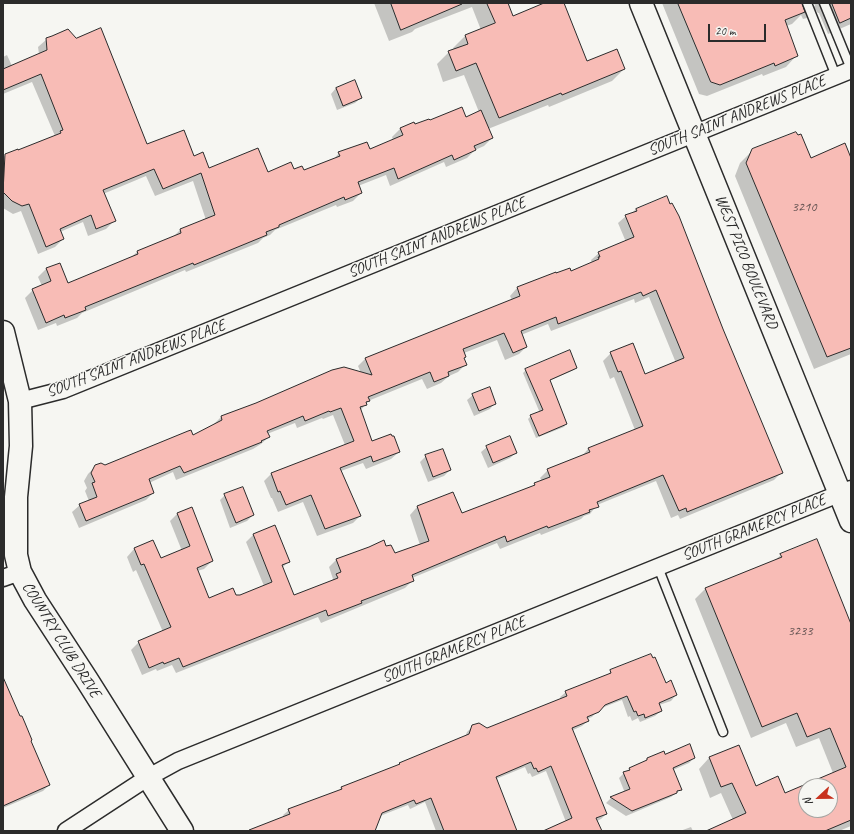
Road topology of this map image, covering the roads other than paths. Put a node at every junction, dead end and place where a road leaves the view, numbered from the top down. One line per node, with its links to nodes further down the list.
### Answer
1 (641, 3): 6 (main road, WEST PICO BOULEVARD)
2 (807, 3): 5 (lane)
3 (824, 3): 4 (lane)
4 (851, 69): 5 (street, SOUTH SAINT ANDREWS PLACE)
5 (836, 76): 6 (street, SOUTH SAINT ANDREWS PLACE)
6 (694, 134): 8 (street, SOUTH SAINT ANDREWS PLACE); 9 (main road, WEST PICO BOULEVARD)
7 (3, 332): 8 (main road, COUNTRY CLUB DRIVE)
8 (20, 401): 12 (main road, COUNTRY CLUB DRIVE)
9 (845, 492): 10 (main road, WEST PICO BOULEVARD); 11 (street, SOUTH GRAMERCY PLACE)
10 (851, 521)
11 (658, 567): 13 (lane); 14 (street, SOUTH GRAMERCY PLACE)
12 (11, 575): 14 (main road, COUNTRY CLUB DRIVE)
13 (723, 732)
14 (147, 778): 15 (street, SOUTH GRAMERCY PLACE); 16 (main road, COUNTRY CLUB DRIVE)
15 (66, 831)
16 (182, 831)

